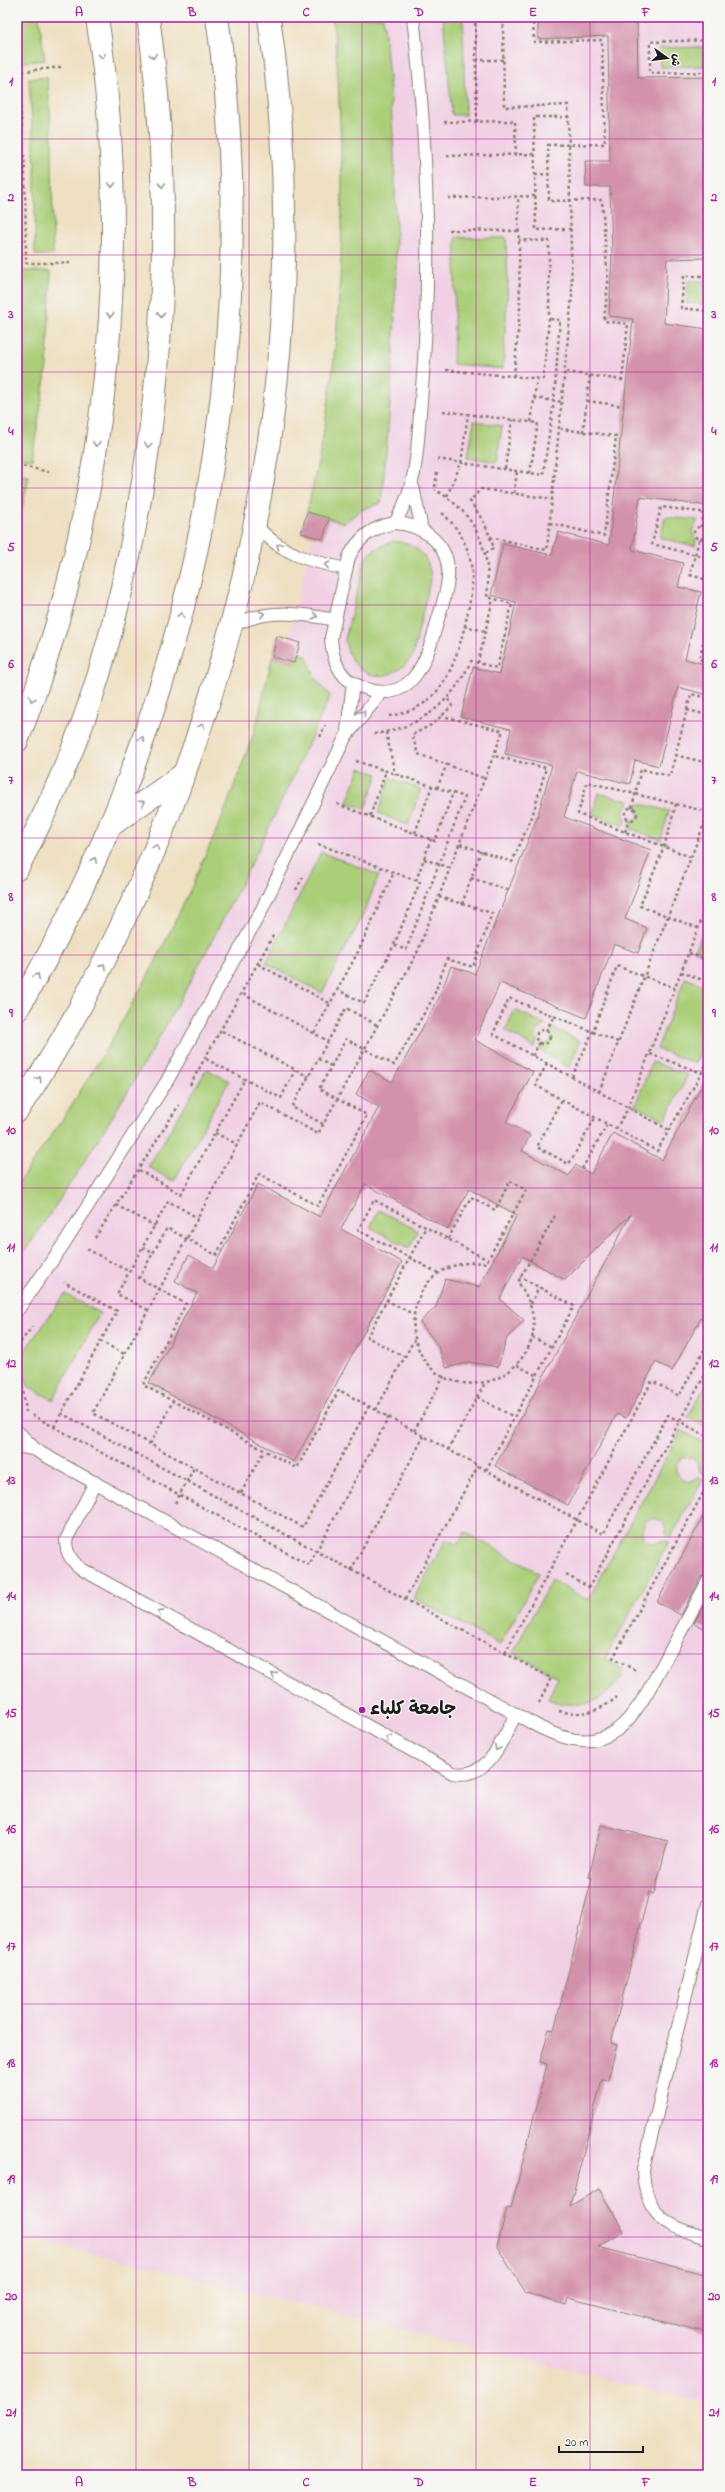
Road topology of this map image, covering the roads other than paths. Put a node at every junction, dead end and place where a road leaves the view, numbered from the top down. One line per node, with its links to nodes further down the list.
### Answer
1 (97, 17): 16 (main road, one-way to 16)
2 (148, 17): 19 (main road, one-way to 19)
3 (217, 17): 18 (main road, one-way to 3)
4 (269, 17): 8 (main road)
5 (413, 17): 6 (lane)
6 (413, 486): 7 (lane); 9 (lane)
7 (396, 523): 9 (lane); 10 (lane)
8 (256, 524): 10 (lane, one-way to 8); 12 (main road)
9 (422, 530): 14 (lane)
10 (346, 569): 11 (lane)
11 (335, 620): 12 (lane, one-way to 11); 13 (lane)
12 (232, 626): 17 (main road, one-way to 12)
13 (353, 683): 14 (lane); 15 (lane)
14 (382, 692): 15 (lane, one-way to 14)
15 (346, 736): 22 (lane)
16 (17, 741)
17 (185, 773): 18 (main road, one-way to 17); 21 (main road, one-way to 17)
18 (110, 826): 20 (main road, one-way to 18)
19 (17, 869)
20 (17, 1010)
21 (17, 1111)
22 (17, 1311)
23 (17, 1431): 25 (lane)
24 (17, 1446): 25 (lane)
25 (37, 1451): 26 (lane)
26 (95, 1482): 28 (lane); 28 (lane, one-way to 26)
27 (708, 1581): 28 (lane)
28 (516, 1714)
29 (708, 1904): 30 (lane)
30 (708, 2238)

